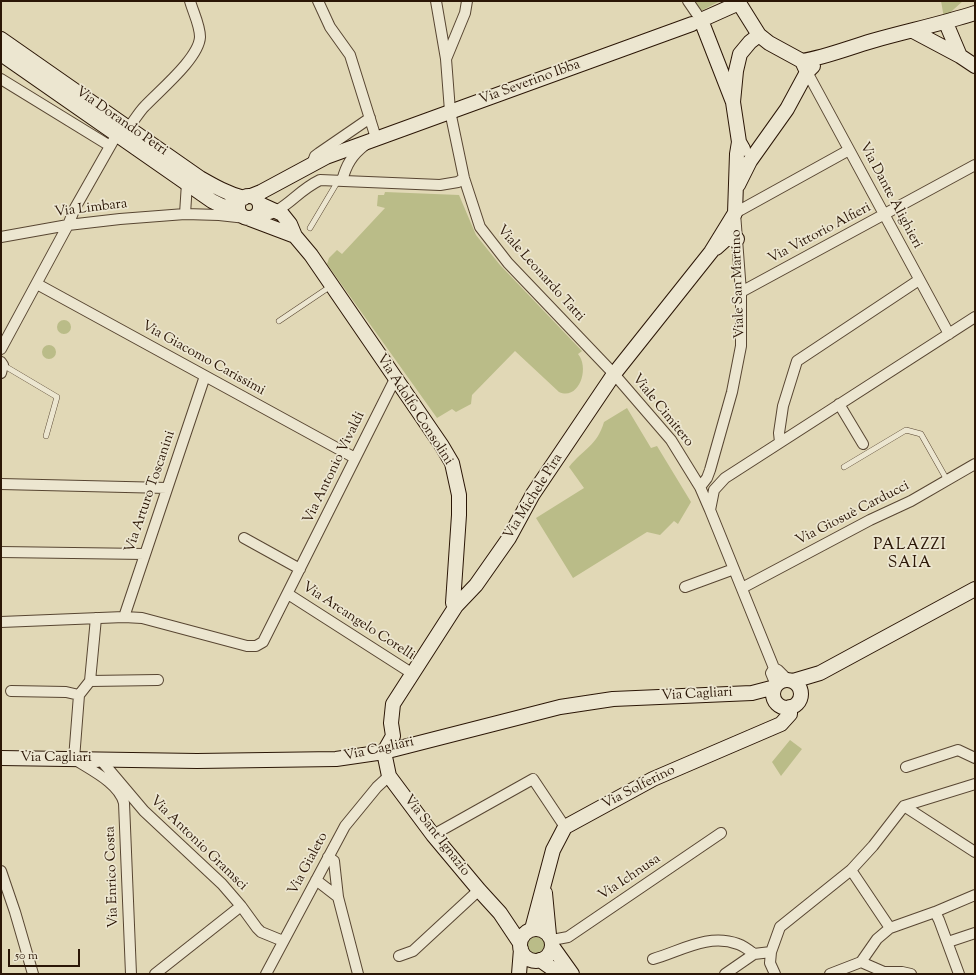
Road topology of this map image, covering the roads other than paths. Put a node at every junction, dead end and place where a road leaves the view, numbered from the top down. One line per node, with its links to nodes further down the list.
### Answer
1 (190, 1): 22 (street)
2 (318, 1): 21 (street)
3 (436, 1): 15 (street, Viale Leonardo Tatti)
4 (467, 1): 15 (street)
5 (688, 1): 8 (street)
6 (739, 2): 8 (street, Via Severino Ibba); 11 (street)
7 (975, 13): 9 (street)
8 (696, 22): 19 (street); 20 (street, Via Severino Ibba)
9 (946, 22): 10 (street); 14 (street)
10 (913, 31): 14 (street); 17 (street)
11 (759, 35): 17 (street); 19 (street)
12 (1, 39): 22 (street, Via Dorando Petri)
13 (1, 54): 22 (street, Via Dorando Petri)
14 (960, 56): 16 (street)
15 (446, 59): 20 (street, Viale Leonardo Tatti)
16 (975, 66)
17 (804, 67): 26 (street); 27 (street, Via Dante Alighieri)
18 (1, 79): 25 (street, Via Dorando Petri)
19 (733, 102): 24 (street, Viale San Martino)
20 (450, 111): 23 (street, Via Severino Ibba); 30 (street, Viale Leonardo Tatti)
21 (370, 118): 23 (street); 28 (street)
22 (122, 131): 25 (street); 32 (street, Via Dorando Petri); 34 (street, Via Dorando Petri)
23 (373, 140): 28 (street, Via Severino Ibba); 31 (street, Via Severino Ibba)
24 (739, 142): 26 (street); 33 (street, Viale San Martino)
25 (110, 146): 39 (street)
26 (760, 146): 33 (street)
27 (849, 150): 36 (street); 38 (street, Via Dante Alighieri)
28 (312, 164): 34 (street, Via Severino Ibba)
29 (975, 166): 38 (street, Via Vittorio Alfieri)
30 (464, 178): 31 (street); 54 (street, Viale Leonardo Tatti)
31 (340, 181): 35 (street); 40 (lane)
32 (187, 183): 34 (street, Via Dorando Petri); 37 (street)
33 (736, 189): 36 (street, Viale San Martino)
34 (248, 209): 35 (street, Via Adolfo Consolini); 37 (street, Via Limbara); 41 (street, Via Adolfo Consolini)
35 (277, 211): 41 (street, Via Adolfo Consolini)
36 (735, 213): 43 (street, Viale San Martino); 44 (street, Via Michele Pira)
37 (185, 214): 39 (street, Via Limbara)
38 (884, 215): 45 (street, Via Dante Alighieri); 48 (street, Via Vittorio Alfieri)
39 (68, 225): 42 (street, Via Limbara); 46 (street)
40 (310, 228)
41 (295, 236): 47 (street, Via Adolfo Consolini)
42 (1, 237)
43 (737, 239): 44 (street, Via Michele Pira); 48 (street, Viale San Martino)
44 (711, 252): 54 (street, Via Michele Pira)
45 (919, 280): 51 (street, Via Dante Alighieri); 59 (street)
46 (37, 284): 52 (street); 55 (street, Via Giacomo Carissimi)
47 (331, 285): 50 (lane); 56 (street, Via Adolfo Consolini)
48 (741, 292): 64 (street, Viale San Martino)
49 (975, 317): 51 (street)
50 (279, 321)
51 (949, 334): 57 (street)
52 (1, 349)
53 (2, 367): 58 (lane)
54 (614, 374): 68 (street, Viale Cimitero); 80 (street, Via Michele Pira)
55 (205, 376): 61 (street, Via Giacomo Carissimi); 69 (street, Via Arturo Toscanini)
56 (395, 379): 61 (street, Via Antonio Vivaldi); 80 (street, Via Adolfo Consolini)
57 (839, 404): 59 (street); 60 (street)
58 (46, 436)
59 (780, 442): 65 (street)
60 (863, 444)
61 (355, 458): 74 (street, Via Antonio Vivaldi)
62 (975, 464): 66 (street, Via Giosuè Carducci)
63 (844, 467): 66 (lane)
64 (710, 470): 65 (street); 68 (street, Viale San Martino)
65 (725, 478): 70 (street)
66 (947, 480): 77 (street, Via Giosuè Carducci)
67 (1, 484): 69 (street)
68 (700, 487): 70 (street)
69 (167, 488): 73 (street, Via Arturo Toscanini)
70 (710, 510): 75 (street)
71 (244, 538): 74 (street)
72 (1, 552): 73 (street)
73 (145, 554): 81 (street, Via Arturo Toscanini)
74 (300, 569): 79 (street, Via Antonio Vivaldi)
75 (734, 569): 76 (street); 77 (street)
76 (685, 587)
77 (742, 588): 88 (street)
78 (975, 589): 85 (street, Via Cagliari)
79 (288, 594): 81 (street, Via Antonio Vivaldi); 84 (street, Via Arcangelo Corelli)
80 (456, 606): 84 (street, Via Michele Pira)
81 (124, 617): 82 (street)
82 (96, 618): 83 (street); 87 (street)
83 (1, 622)
84 (413, 674): 94 (street, Via Michele Pira)
85 (818, 674): 88 (street, Via Cagliari); 92 (street, Via Cagliari)
86 (158, 680): 87 (street)
87 (90, 681): 91 (street)
88 (783, 683): 90 (street, Via Cagliari); 92 (street); 93 (street)
89 (11, 691): 91 (street)
90 (752, 693): 93 (street, Via Cagliari); 94 (street, Via Cagliari)
91 (79, 695): 97 (street)
92 (800, 695): 93 (street)
93 (782, 704): 106 (street, Via Solferino)
94 (384, 752): 98 (street, Via Cagliari); 101 (street, Via Sant'Ignazio)
95 (1, 758): 97 (street, Via Cagliari)
96 (975, 758): 99 (street)
97 (74, 759): 98 (street, Via Cagliari); 100 (street)
98 (100, 759): 100 (street); 105 (street, Via Antonio Gramsci)
99 (906, 766)
100 (97, 774): 104 (street)
101 (389, 776): 108 (street, Via Sant'Ignazio); 110 (street, Via Gialeto)
102 (975, 784): 103 (street)
103 (904, 806): 109 (street); 111 (street)
104 (124, 808): 105 (street); 135 (street, Via Enrico Costa)
105 (144, 811): 118 (street, Via Antonio Gramsci)
106 (565, 827): 108 (street); 114 (street)
107 (721, 833): 125 (street, Via Ichnusa)
108 (433, 835): 115 (street, Via Sant'Ignazio)
109 (975, 852)
110 (328, 857): 113 (street, Via Gialeto); 117 (street)
111 (851, 870): 121 (street); 128 (street)
112 (1, 871): 134 (street)
113 (316, 880): 117 (street); 124 (street, Via Gialeto)
114 (544, 883): 122 (street); 125 (street)
115 (479, 890): 120 (street, Via Sant'Ignazio); 130 (street)
116 (975, 894): 119 (street)
117 (338, 898): 138 (street)
118 (241, 906): 124 (street, Via Antonio Gramsci); 136 (street)
119 (934, 912): 121 (street); 126 (street)
120 (500, 913): 122 (street, Via Sant'Ignazio); 127 (street, Via Sant'Ignazio)
121 (890, 928): 133 (street)
122 (531, 929): 125 (street); 127 (street)
123 (975, 934): 126 (street)
124 (283, 941): 137 (street, Via Gialeto)
125 (551, 941): 132 (street); 142 (street)
126 (948, 942): 147 (street)
127 (520, 946): 132 (street); 139 (street)
128 (771, 952): 129 (street); 144 (street)
129 (754, 954): 131 (street); 143 (street)
130 (399, 956)
131 (653, 959)
132 (537, 960): 140 (street); 141 (street)
133 (860, 962): 145 (street); 146 (street)
134 (33, 974)
135 (131, 974)
136 (155, 974)
137 (266, 974)
138 (358, 974)
139 (519, 974)
140 (524, 974)
141 (560, 974)
142 (572, 974)
143 (725, 974)
144 (775, 974)
145 (830, 974)
146 (911, 974)
147 (959, 974)

